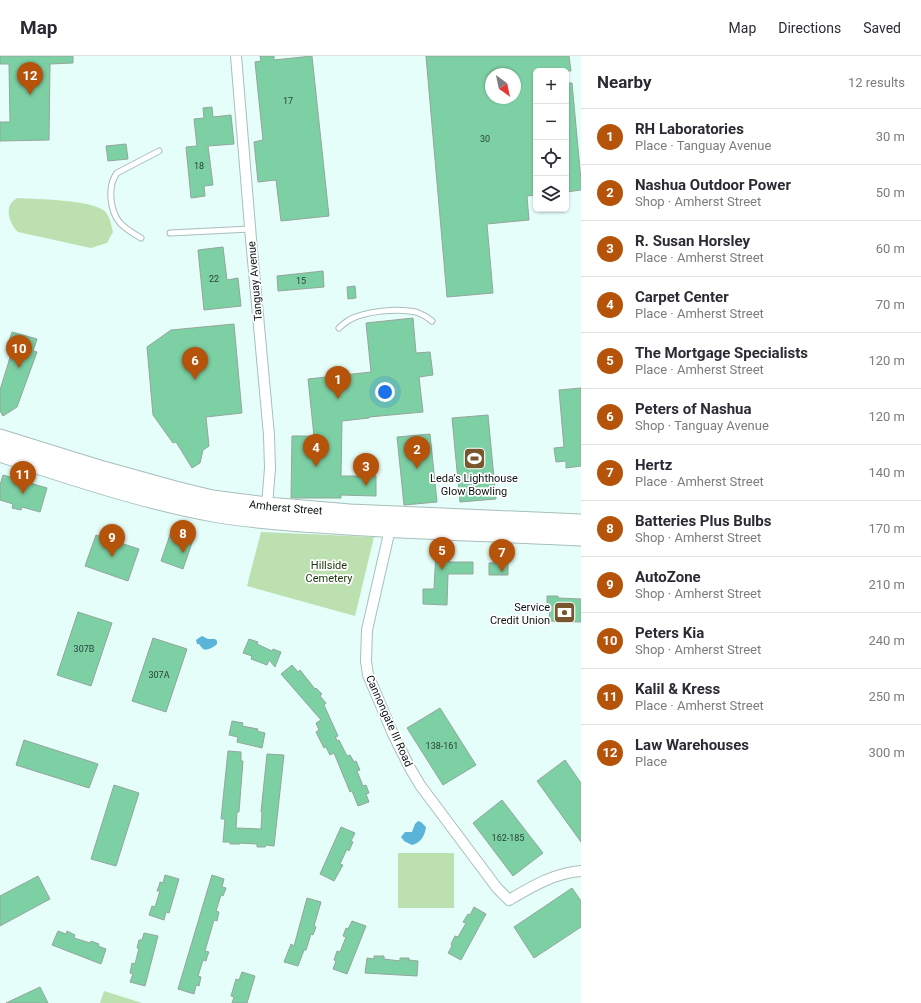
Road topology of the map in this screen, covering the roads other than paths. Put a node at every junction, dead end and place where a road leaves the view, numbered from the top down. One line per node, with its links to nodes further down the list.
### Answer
1 (236, 56): 3 (street, Tanguay Avenue)
2 (160, 152): 5 (lane)
3 (250, 229): 4 (lane); 10 (street, Tanguay Avenue)
4 (170, 233)
5 (141, 238)
6 (432, 321): 7 (lane)
7 (339, 328)
8 (0, 438): 10 (highway, Amherst Street)
9 (4, 458): 12 (highway, Amherst Street)
10 (267, 506): 11 (highway, Amherst Street)
11 (581, 524)
12 (390, 529): 13 (highway, Amherst Street); 14 (street, Cannongate III Road)
13 (581, 537)
14 (581, 871)

